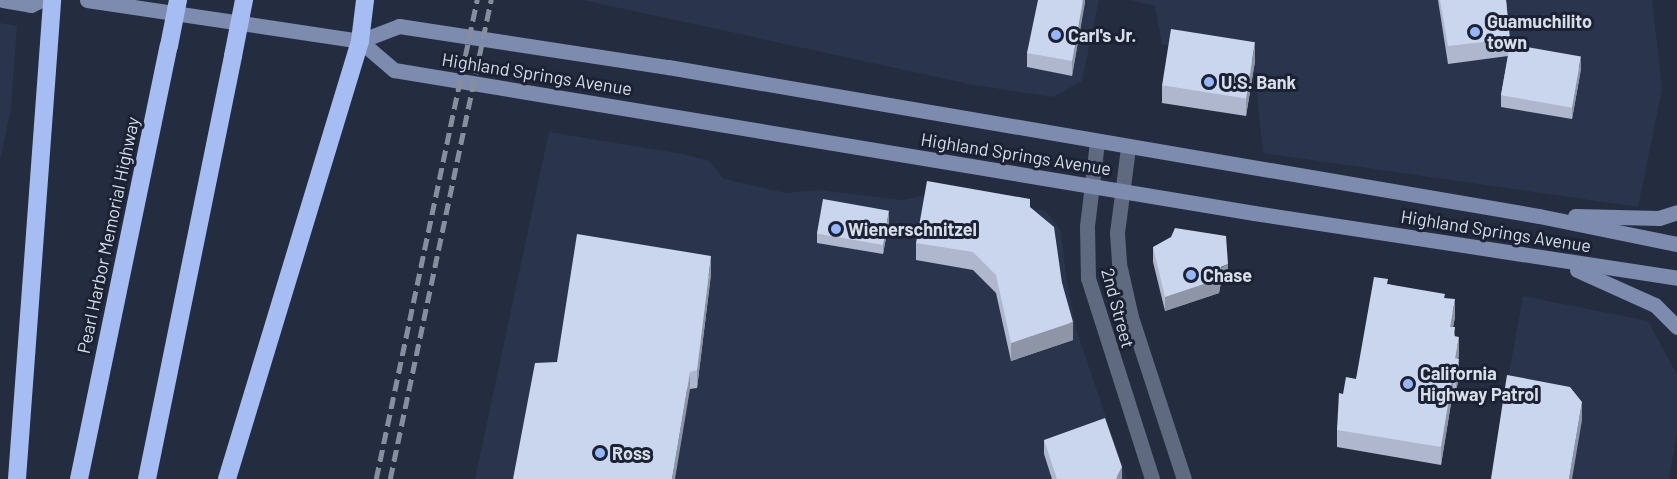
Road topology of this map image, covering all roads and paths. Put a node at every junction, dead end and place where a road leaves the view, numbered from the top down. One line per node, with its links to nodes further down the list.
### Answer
1 (3, 0): 2 (main road)
2 (41, 0)
3 (52, 0): 19 (highway)
4 (87, 0): 8 (main road, Highland Springs Avenue)
5 (178, 0): 20 (highway, Pearl Harbor Memorial Highway, bridge)
6 (244, 0): 21 (highway, bridge)
7 (365, 0): 8 (highway)
8 (360, 41): 9 (main road, Highland Springs Avenue); 11 (main road, Highland Springs Avenue); 22 (highway)
9 (1097, 142): 10 (main road, Highland Springs Avenue); 11 (street, 2nd Street)
10 (1128, 148): 12 (street, 2nd Street); 14 (main road, Highland Springs Avenue)
11 (1092, 186): 12 (main road, Highland Springs Avenue); 23 (street, 2nd Street)
12 (1123, 191): 16 (main road, Highland Springs Avenue); 24 (street, 2nd Street)
13 (1677, 212): 14 (main road)
14 (1539, 216): 15 (main road)
15 (1677, 244)
16 (1560, 262): 17 (main road, Highland Springs Avenue); 18 (main road)
17 (1677, 278)
18 (1677, 327)
19 (17, 479)
20 (79, 479)
21 (147, 479)
22 (227, 479)
23 (1152, 479)
24 (1184, 479)

